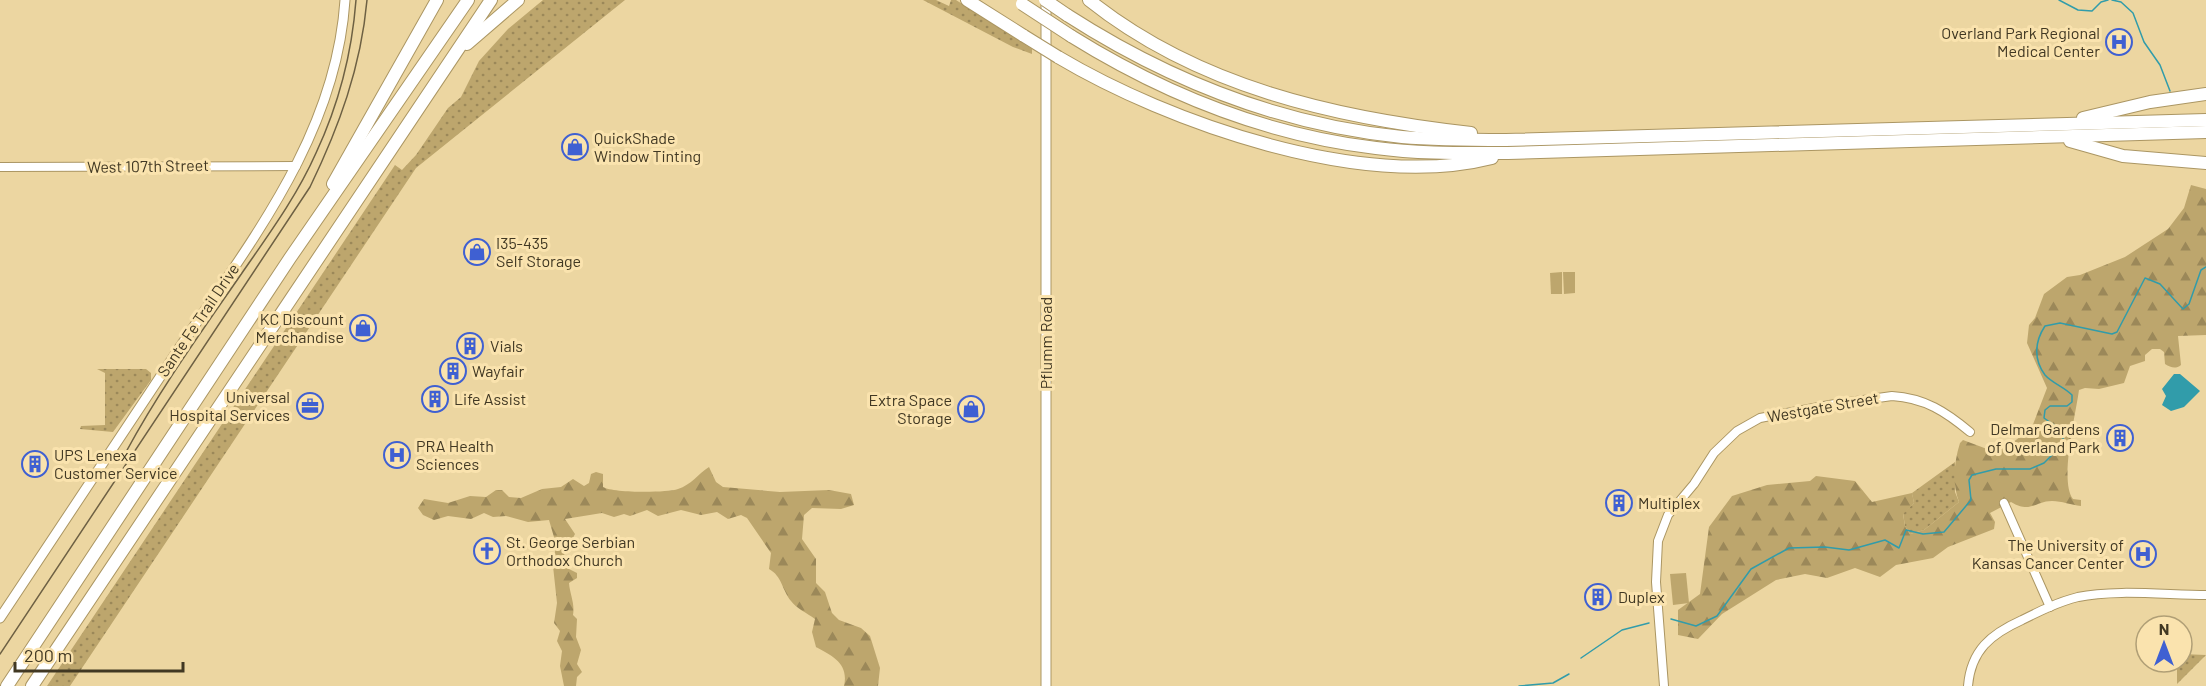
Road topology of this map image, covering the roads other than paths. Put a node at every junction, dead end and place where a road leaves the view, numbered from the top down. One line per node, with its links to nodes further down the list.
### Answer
1 (345, 0): 18 (main road, Sante Fe Trail Drive)
2 (437, 0): 20 (highway)
3 (468, 0): 20 (highway)
4 (491, 0): 10 (highway)
5 (518, 0): 10 (highway)
6 (967, 0): 16 (highway, bridge)
7 (1045, 0): 16 (highway, bridge); 28 (main road, Pflumm Road)
8 (1089, 0): 16 (highway)
9 (1019, 2): 16 (highway, bridge)
10 (454, 56): 27 (highway)
11 (2206, 94): 13 (highway)
12 (2206, 120): 13 (highway)
13 (2059, 124): 16 (highway)
14 (2206, 132): 15 (highway)
15 (2057, 137): 16 (highway); 17 (highway)
16 (1507, 147)
17 (2206, 163)
18 (296, 166): 19 (street, West 107th Street); 25 (main road, Sante Fe Trail Drive)
19 (0, 167)
20 (290, 258): 26 (highway)
21 (1970, 432): 29 (street, Westgate Street)
22 (2004, 503): 24 (street)
23 (2206, 595): 24 (street)
24 (2050, 607): 30 (street)
25 (0, 618)
26 (7, 686)
27 (32, 686)
28 (1046, 686)
29 (1664, 686)
30 (1968, 686)

